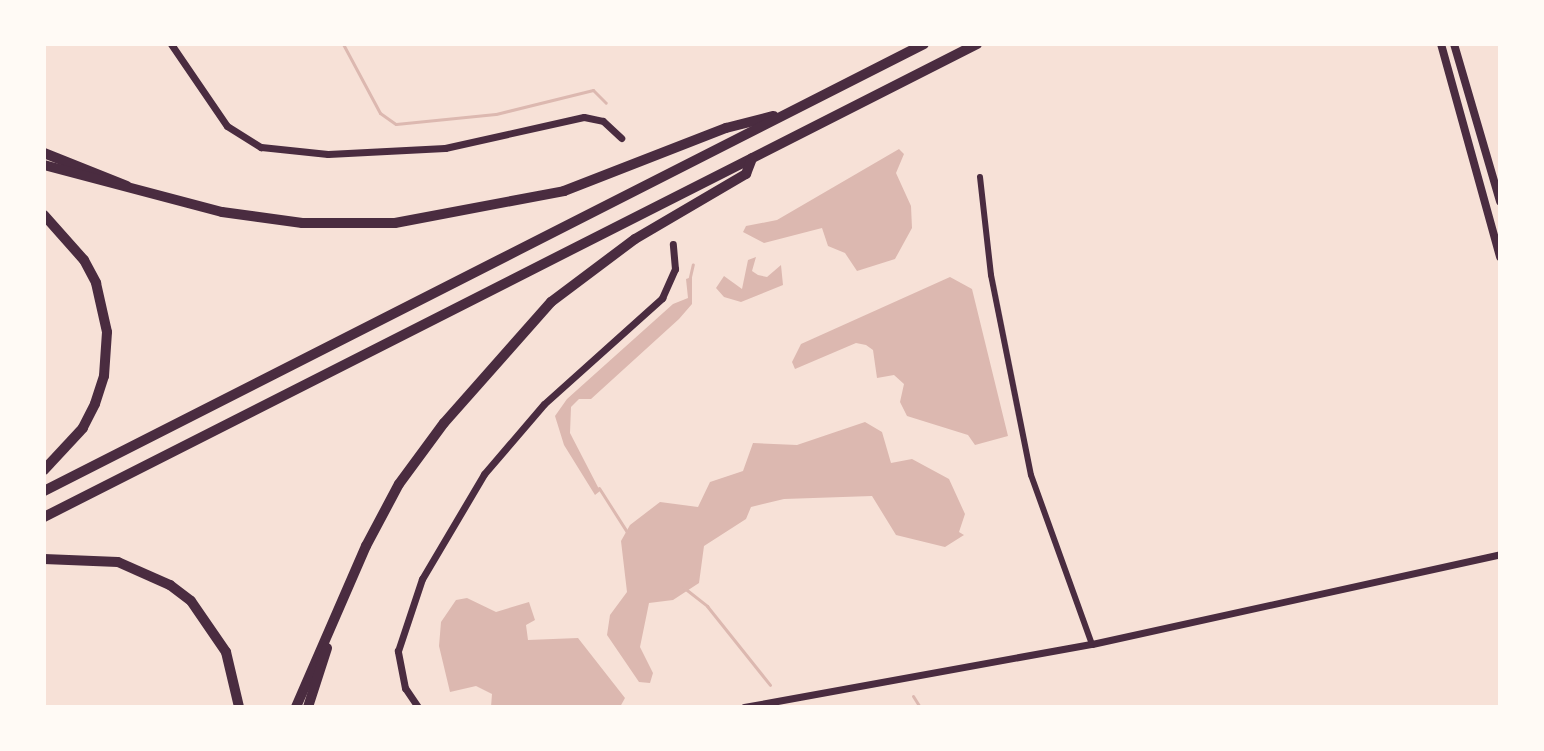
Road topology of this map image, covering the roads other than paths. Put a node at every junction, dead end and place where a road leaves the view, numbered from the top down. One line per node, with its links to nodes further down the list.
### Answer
1 (171, 44): 7 (street)
2 (924, 44): 6 (highway)
3 (977, 44): 9 (highway)
4 (1441, 44): 16 (main road)
5 (1454, 44): 13 (main road)
6 (791, 112): 12 (highway); 18 (highway)
7 (621, 138)
8 (44, 153): 12 (highway)
9 (752, 158): 19 (highway); 22 (highway)
10 (44, 165): 12 (highway)
11 (980, 177): 23 (street)
12 (139, 192)
13 (1500, 201)
14 (44, 215): 17 (highway)
15 (673, 244): 27 (street)
16 (1500, 257)
17 (44, 470)
18 (44, 491)
19 (44, 517)
20 (1500, 554): 23 (street)
21 (44, 559): 24 (highway)
22 (334, 623): 25 (highway); 26 (highway)
23 (1092, 644): 28 (street)
24 (239, 707)
25 (296, 707)
26 (308, 707)
27 (418, 707)
28 (744, 707)

